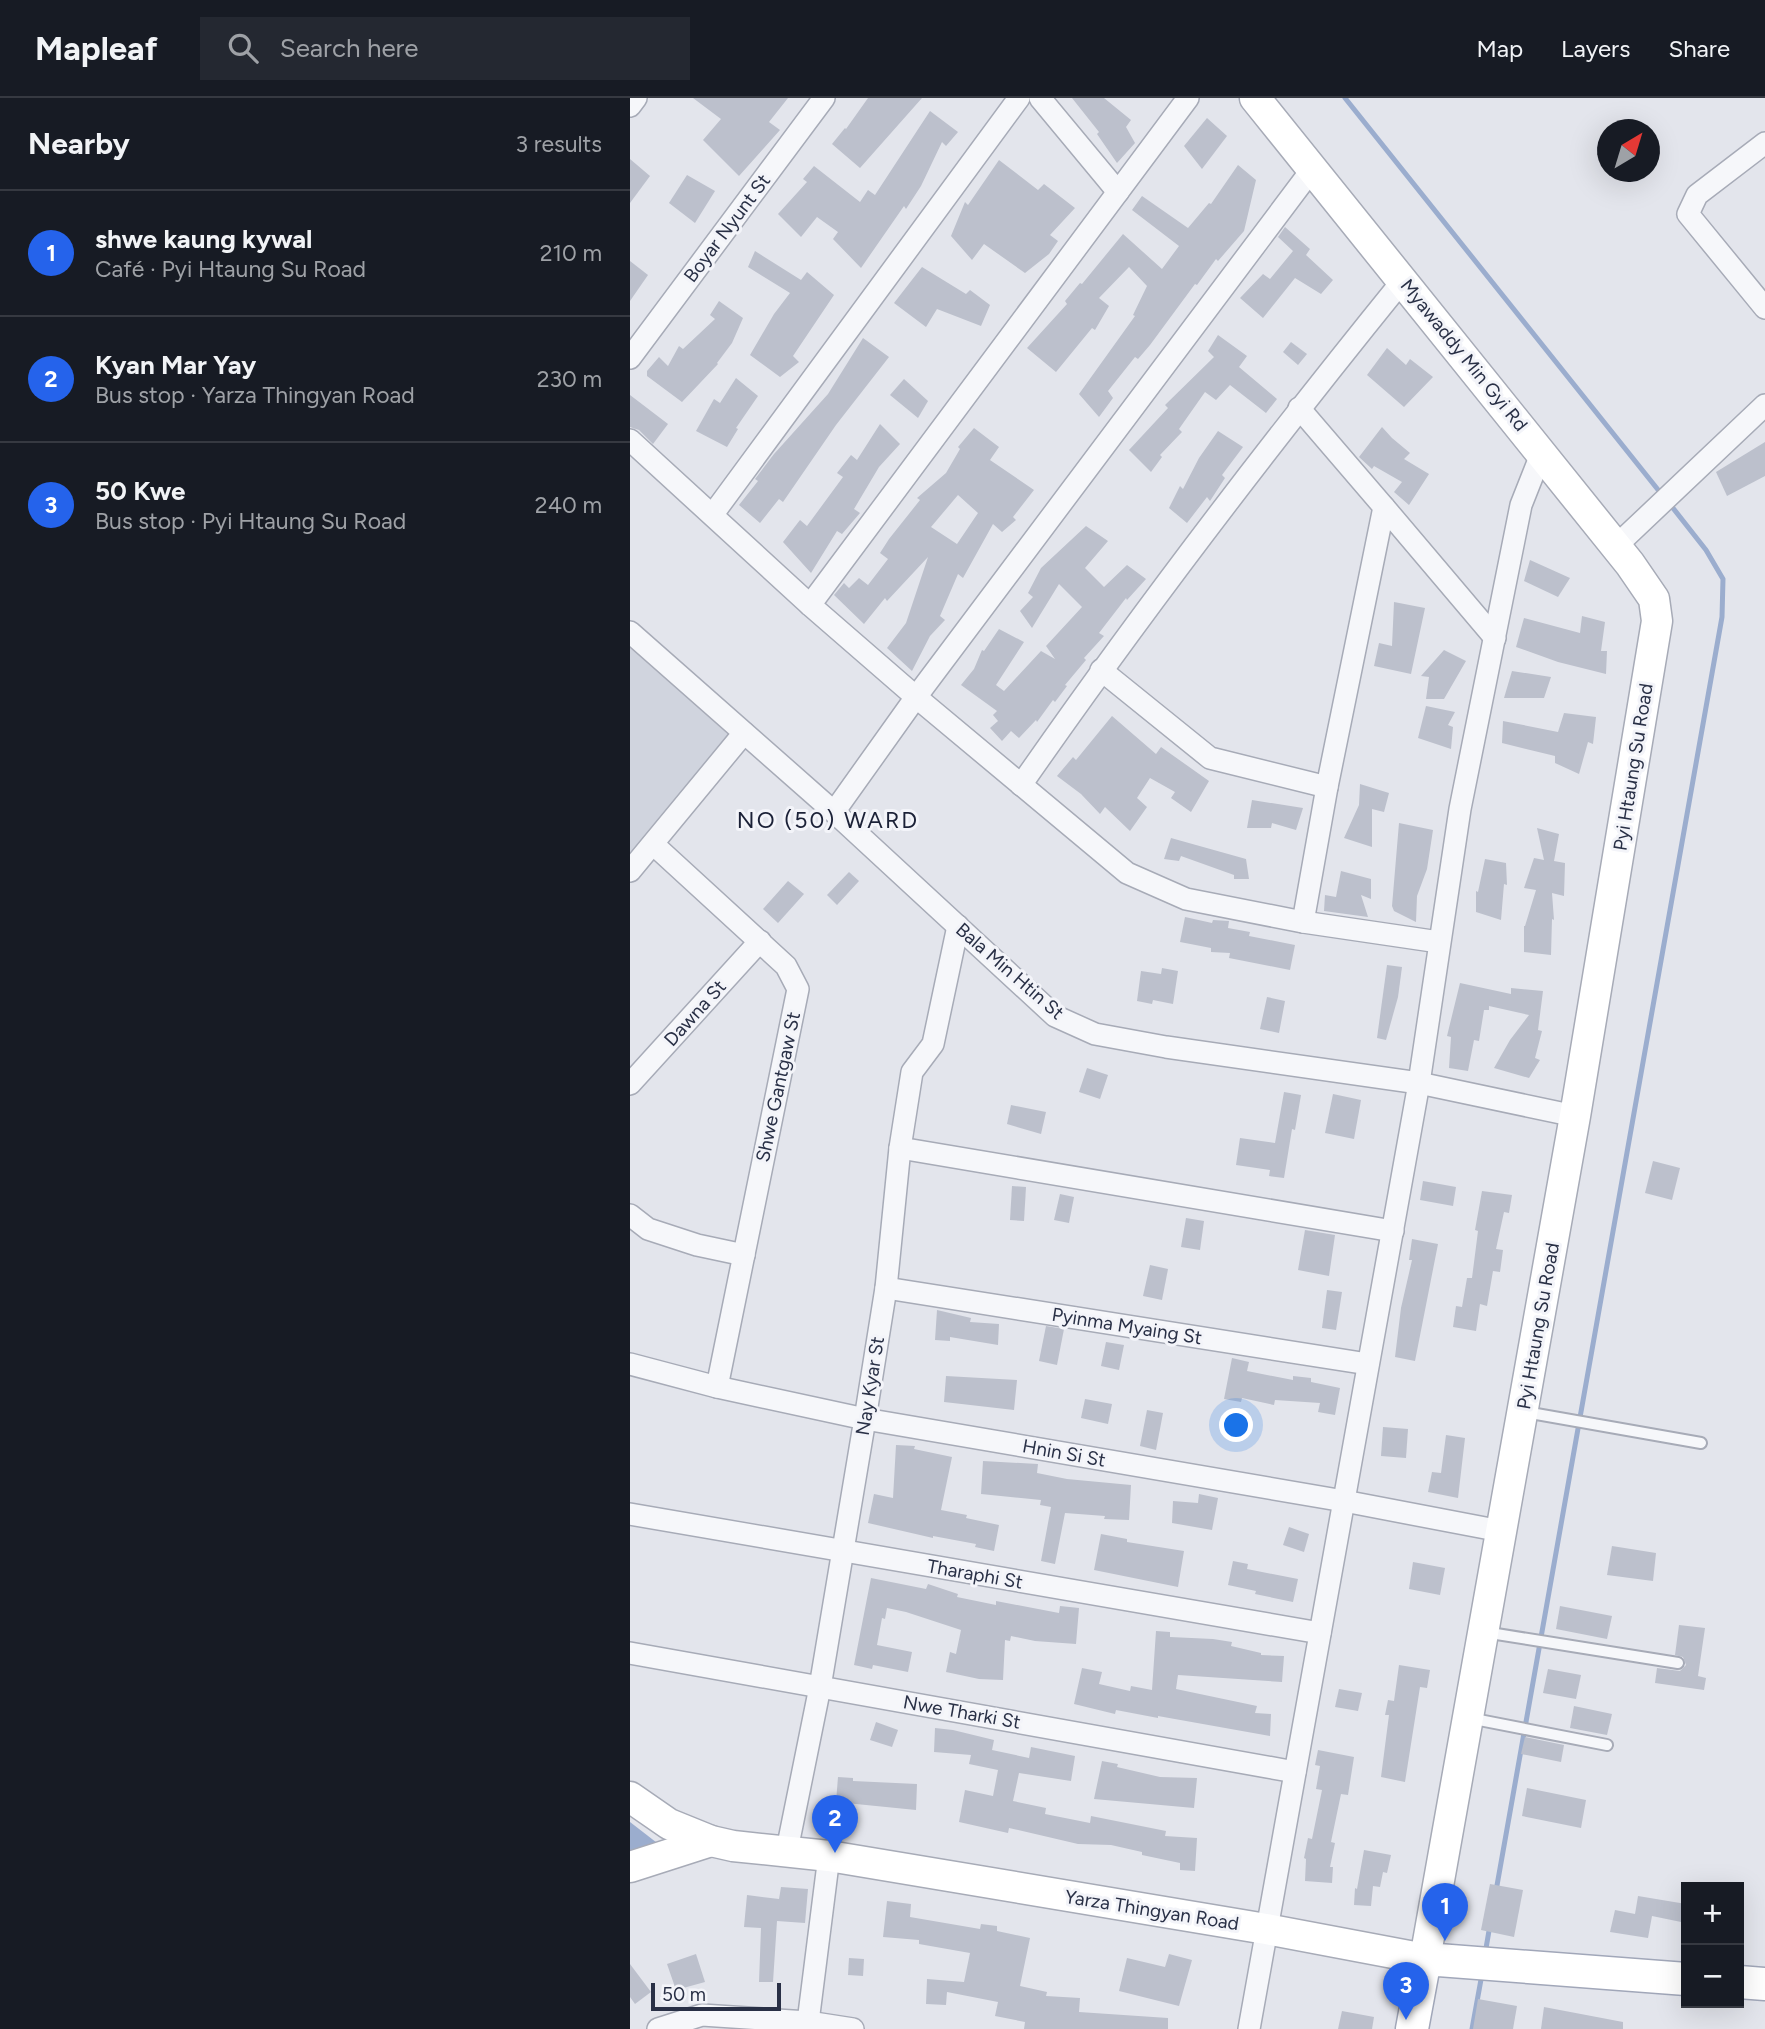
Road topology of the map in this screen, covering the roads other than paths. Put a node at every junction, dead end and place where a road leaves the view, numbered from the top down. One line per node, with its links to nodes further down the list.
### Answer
1 (636, 98): 7 (street)
2 (824, 98): 13 (street, Boyar Nyunt St)
3 (1019, 98): 19 (street)
4 (1040, 98): 10 (street)
5 (1188, 98): 10 (street)
6 (1255, 98): 9 (main road, Myawaddy Min Gyi Rd)
7 (630, 106)
8 (1765, 143): 12 (street)
9 (1313, 168): 11 (main road, Myawaddy Min Gyi Rd); 26 (street)
10 (1118, 192): 21 (street)
11 (1402, 279): 15 (street); 17 (main road, Myawaddy Min Gyi Rd)
12 (1765, 308)
13 (630, 358)
14 (1765, 405): 20 (street)
15 (1299, 408): 18 (street); 25 (street)
16 (630, 440): 19 (street)
17 (1542, 452): 20 (main road, Myawaddy Min Gyi Rd); 24 (street)
18 (1384, 507): 24 (street); 29 (street)
19 (713, 514): 21 (street)
20 (1616, 546): 22 (main road, Myawaddy Min Gyi Rd)
21 (810, 605): 26 (street)
22 (1657, 621): 39 (main road, Pyi Htaung Su Road)
23 (630, 632): 27 (street, Bala Min Htin St)
24 (1495, 638): 36 (street)
25 (1101, 670): 28 (street); 29 (street)
26 (916, 697): 28 (street); 30 (street)
27 (744, 733): 30 (street, Bala Min Htin St); 31 (street)
28 (1021, 785): 33 (street)
29 (1327, 787): 33 (street)
30 (834, 812): 34 (street, Bala Min Htin St)
31 (653, 844): 32 (street); 35 (street, Shwe Gantgaw St)
32 (630, 871)
33 (1303, 922): 36 (street)
34 (958, 926): 37 (street, Bala Min Htin St); 40 (street, Nay Kyar St)
35 (760, 941): 38 (street, Dawna St); 43 (street, Shwe Gantgaw St)
36 (1439, 942): 37 (street)
37 (1419, 1083): 39 (street, Bala Min Htin St); 42 (street)
38 (630, 1084)
39 (1575, 1116): 48 (main road, Pyi Htaung Su Road)
40 (900, 1148): 42 (street); 44 (street, Nay Kyar St)
41 (630, 1215): 43 (street)
42 (1392, 1231): 46 (street)
43 (744, 1255): 47 (street, Shwe Gantgaw St)
44 (886, 1288): 46 (street, Pyinma Myaing St); 49 (street, Nay Kyar St)
45 (630, 1364): 47 (street, Hnin Si St)
46 (1368, 1364): 51 (street)
47 (717, 1387): 49 (street, Hnin Si St)
48 (1522, 1412): 50 (lane); 53 (main road, Pyi Htaung Su Road)
49 (865, 1419): 51 (street, Hnin Si St); 54 (street, Nay Kyar St)
50 (1701, 1443)
51 (1344, 1501): 53 (street, Hnin Si St); 56 (street)
52 (630, 1514): 54 (street, Tharaphi St)
53 (1501, 1531): 55 (main road, Pyi Htaung Su Road)
54 (842, 1551): 56 (street, Tharaphi St); 59 (street, Nay Kyar St)
55 (1483, 1632): 58 (lane); 60 (main road, Pyi Htaung Su Road)
56 (1320, 1633): 62 (street)
57 (630, 1653): 59 (street, Nwe Tharki St)
58 (1678, 1663)
59 (820, 1687): 62 (street, Nwe Tharki St); 65 (street, Nay Kyar St)
60 (1467, 1718): 61 (lane); 69 (main road, Pyi Htaung Su Road)
61 (1607, 1745)
62 (1295, 1772): 68 (street)
63 (630, 1797): 64 (main road, Yarza Thingyan Road)
64 (711, 1841): 65 (main road, Yarza Thingyan Road); 67 (main road)
65 (787, 1850): 66 (main road, Yarza Thingyan Road)
66 (829, 1856): 68 (main road, Yarza Thingyan Road); 73 (street)
67 (630, 1867)
68 (1266, 1930): 69 (main road, Yarza Thingyan Road); 76 (street)
69 (1424, 1959): 70 (main road, Yarza Thingyan Road); 77 (main road, Pyi Htaung Su Road)
70 (1681, 1979)
71 (1744, 1982): 72 (main road)
72 (1765, 1984)
73 (799, 2024): 74 (street); 75 (street)
74 (658, 2029)
75 (853, 2029)
76 (1249, 2029)
77 (1412, 2029)

